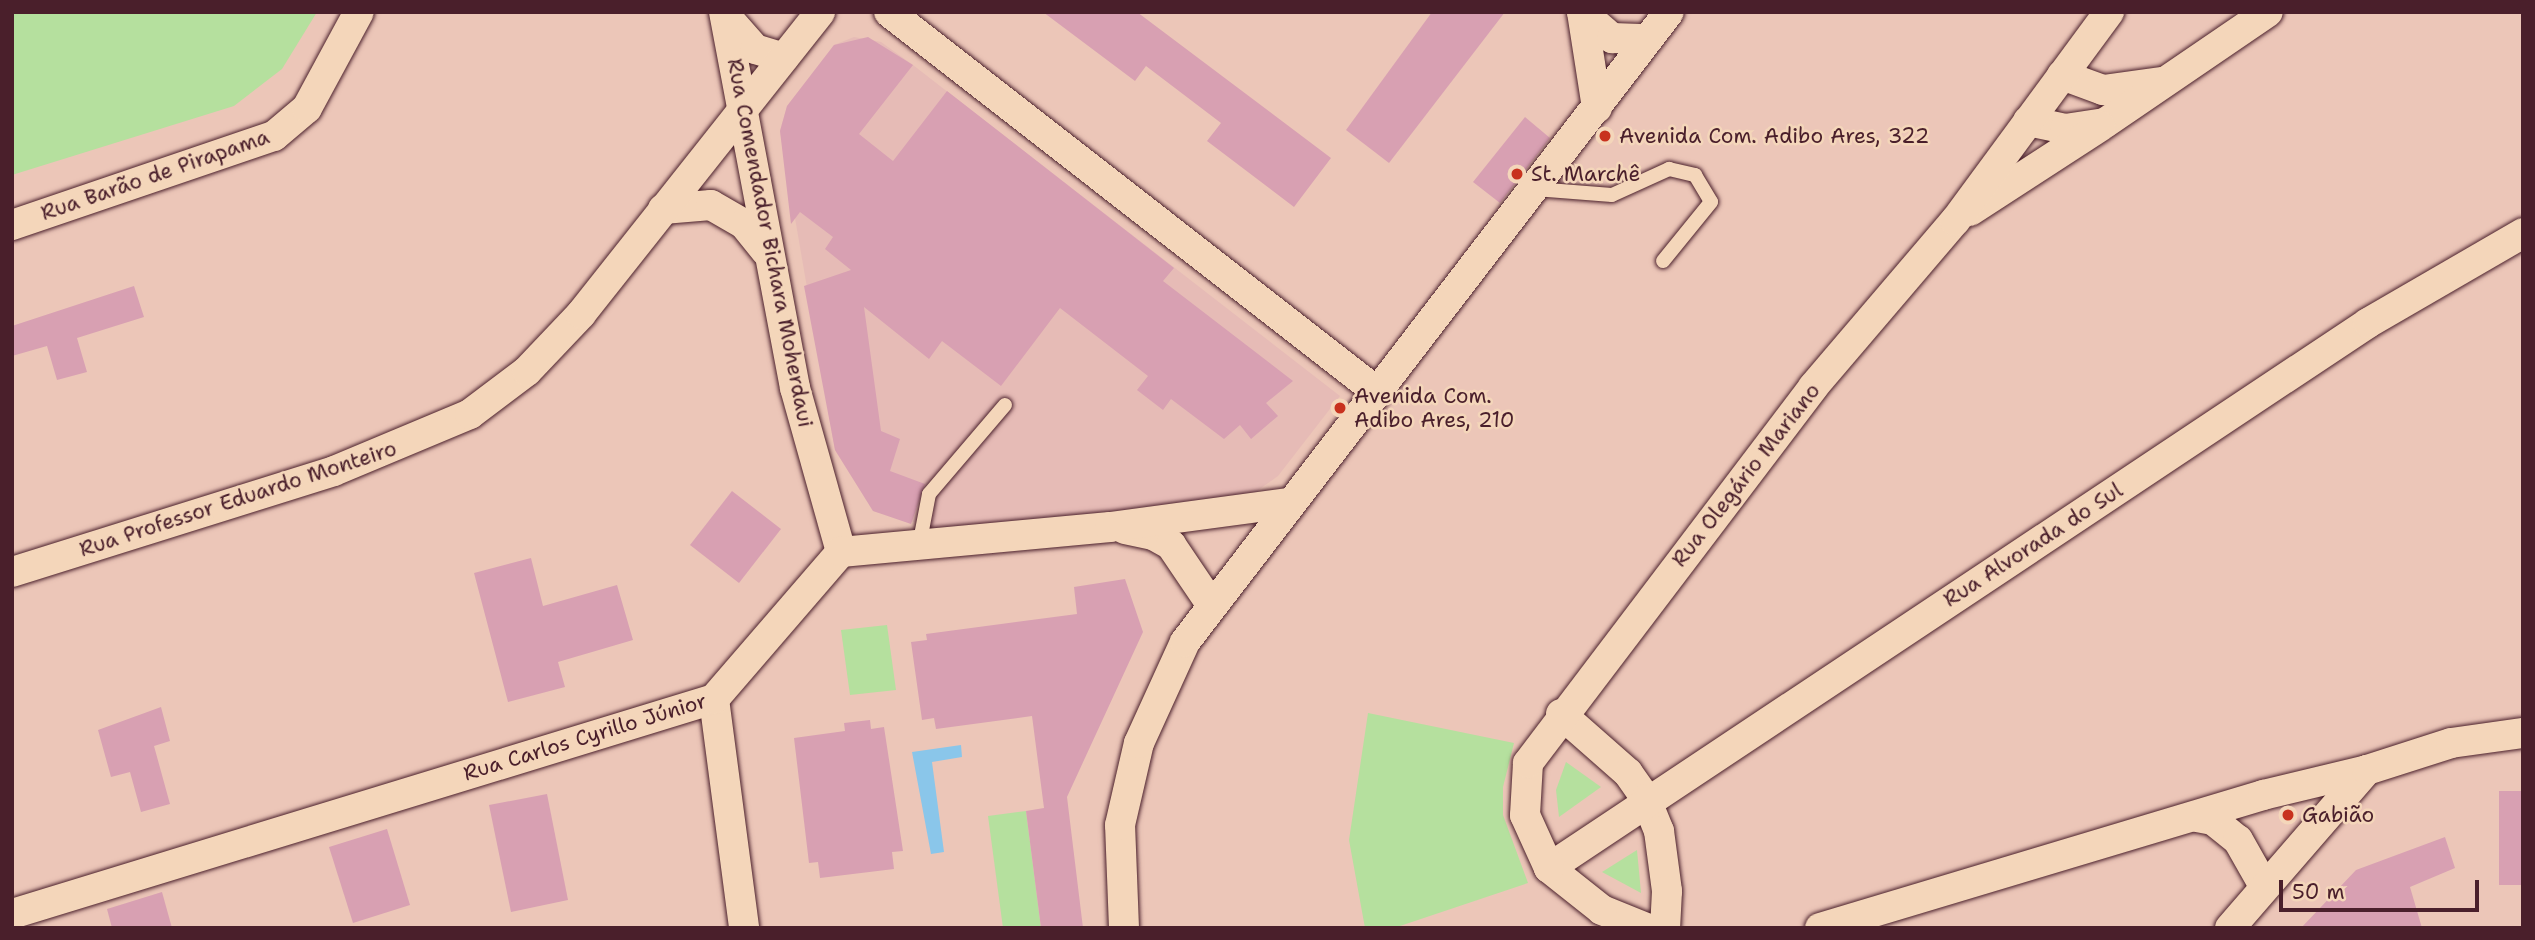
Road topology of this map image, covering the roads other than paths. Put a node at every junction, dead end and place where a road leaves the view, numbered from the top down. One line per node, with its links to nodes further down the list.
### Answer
1 (359, 12): 19 (street, Rua Barão de Pirapama)
2 (820, 12): 9 (street, Rua Professor Eduardo Monteiro)
3 (889, 12): 23 (street)
4 (1669, 12): 8 (street)
5 (2109, 12): 10 (street, Rua Olegário Mariano)
6 (2268, 12): 11 (street)
7 (724, 13): 9 (street, Rua Comendador Bichara Moherdaui); 13 (street, Rua Comendador Bichara Moherdaui)
8 (1648, 39): 12 (street); 12 (street)
9 (784, 58): 13 (street, Rua Professor Eduardo Monteiro)
10 (2062, 75): 11 (street); 14 (street, Rua Olegário Mariano)
11 (2162, 82): 15 (street)
12 (1597, 108): 16 (street)
13 (742, 116): 17 (street, Rua Professor Eduardo Monteiro); 21 (street, Rua Comendador Bichara Moherdaui)
14 (2028, 121): 15 (street); 18 (street, Rua Olegário Mariano)
15 (2105, 123): 18 (street)
16 (1534, 188): 22 (lane); 23 (street)
17 (663, 209): 21 (street); 29 (street, Rua Professor Eduardo Monteiro)
18 (1955, 221): 32 (street, Rua Olegário Mariano)
19 (12, 225)
20 (2523, 233): 35 (street, Rua Alvorada do Sul)
21 (766, 251): 28 (street, Rua Comendador Bichara Moherdaui)
22 (1663, 261)
23 (1376, 391): 25 (street)
24 (1005, 405): 27 (lane)
25 (1287, 503): 26 (street); 30 (street)
26 (1110, 527): 27 (street); 30 (street)
27 (919, 547): 28 (street)
28 (841, 552): 31 (street, Rua Carlos Cyrillo Júnior)
29 (12, 572)
30 (1211, 604): 41 (street)
31 (715, 699): 39 (street, Rua Carlos Cyrillo Júnior); 40 (street)
32 (1561, 714): 35 (street); 37 (street, Rua Olegário Mariano)
33 (2523, 733): 34 (street)
34 (2367, 770): 36 (street); 38 (street)
35 (1646, 799): 37 (street, Rua Alvorada do Sul); 43 (street)
36 (2197, 817): 38 (street); 44 (street)
37 (1549, 868): 42 (street, Rua Olegário Mariano)
38 (2264, 886): 45 (street)
39 (12, 914)
40 (744, 928)
41 (1124, 928)
42 (1646, 928)
43 (1665, 928)
44 (1820, 928)
45 (2230, 928)

